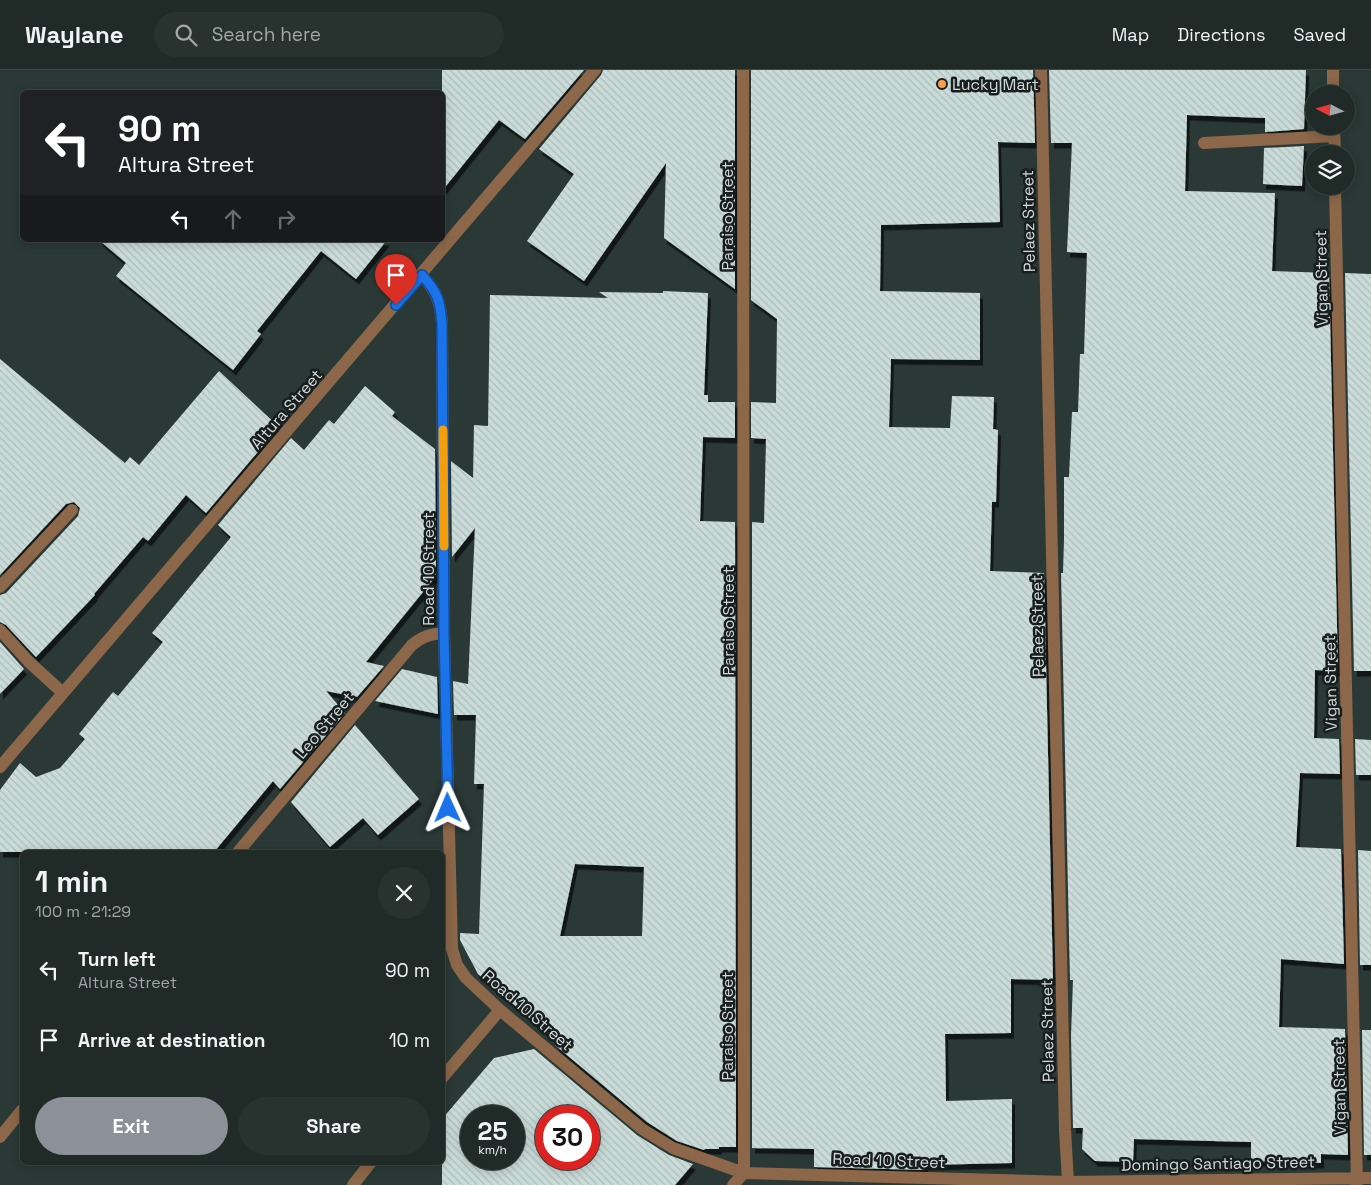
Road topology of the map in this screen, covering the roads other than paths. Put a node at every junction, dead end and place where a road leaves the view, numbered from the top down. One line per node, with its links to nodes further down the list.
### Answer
1 (596, 70): 9 (street, Altura Street)
2 (743, 70): 22 (street, Paraiso Street)
3 (1041, 70): 25 (street, Pelaez Street)
4 (1333, 70): 5 (street)
5 (1333, 85)
6 (1305, 134): 7 (street)
7 (1204, 143)
8 (1335, 195): 24 (street, Vigan Street)
9 (422, 275): 13 (street, Road 10 Street); 14 (street, Altura Street)
10 (72, 510): 11 (street)
11 (0, 587)
12 (0, 630): 14 (street)
13 (444, 632): 16 (street, Leo Street); 17 (street, Road 10 Street)
14 (63, 694): 15 (street, Altura Street)
15 (0, 767)
16 (240, 850)
17 (500, 1010): 18 (street); 22 (street, Road 10 Street)
18 (445, 1074)
19 (20, 1112): 20 (street)
20 (0, 1137)
21 (369, 1165): 26 (street)
22 (744, 1173): 25 (street, Road 10 Street); 27 (street)
23 (1371, 1178): 24 (street, Domingo Santiago Street)
24 (1357, 1182): 25 (street, Domingo Santiago Street)
25 (1068, 1183)
26 (352, 1185)
27 (733, 1185)

